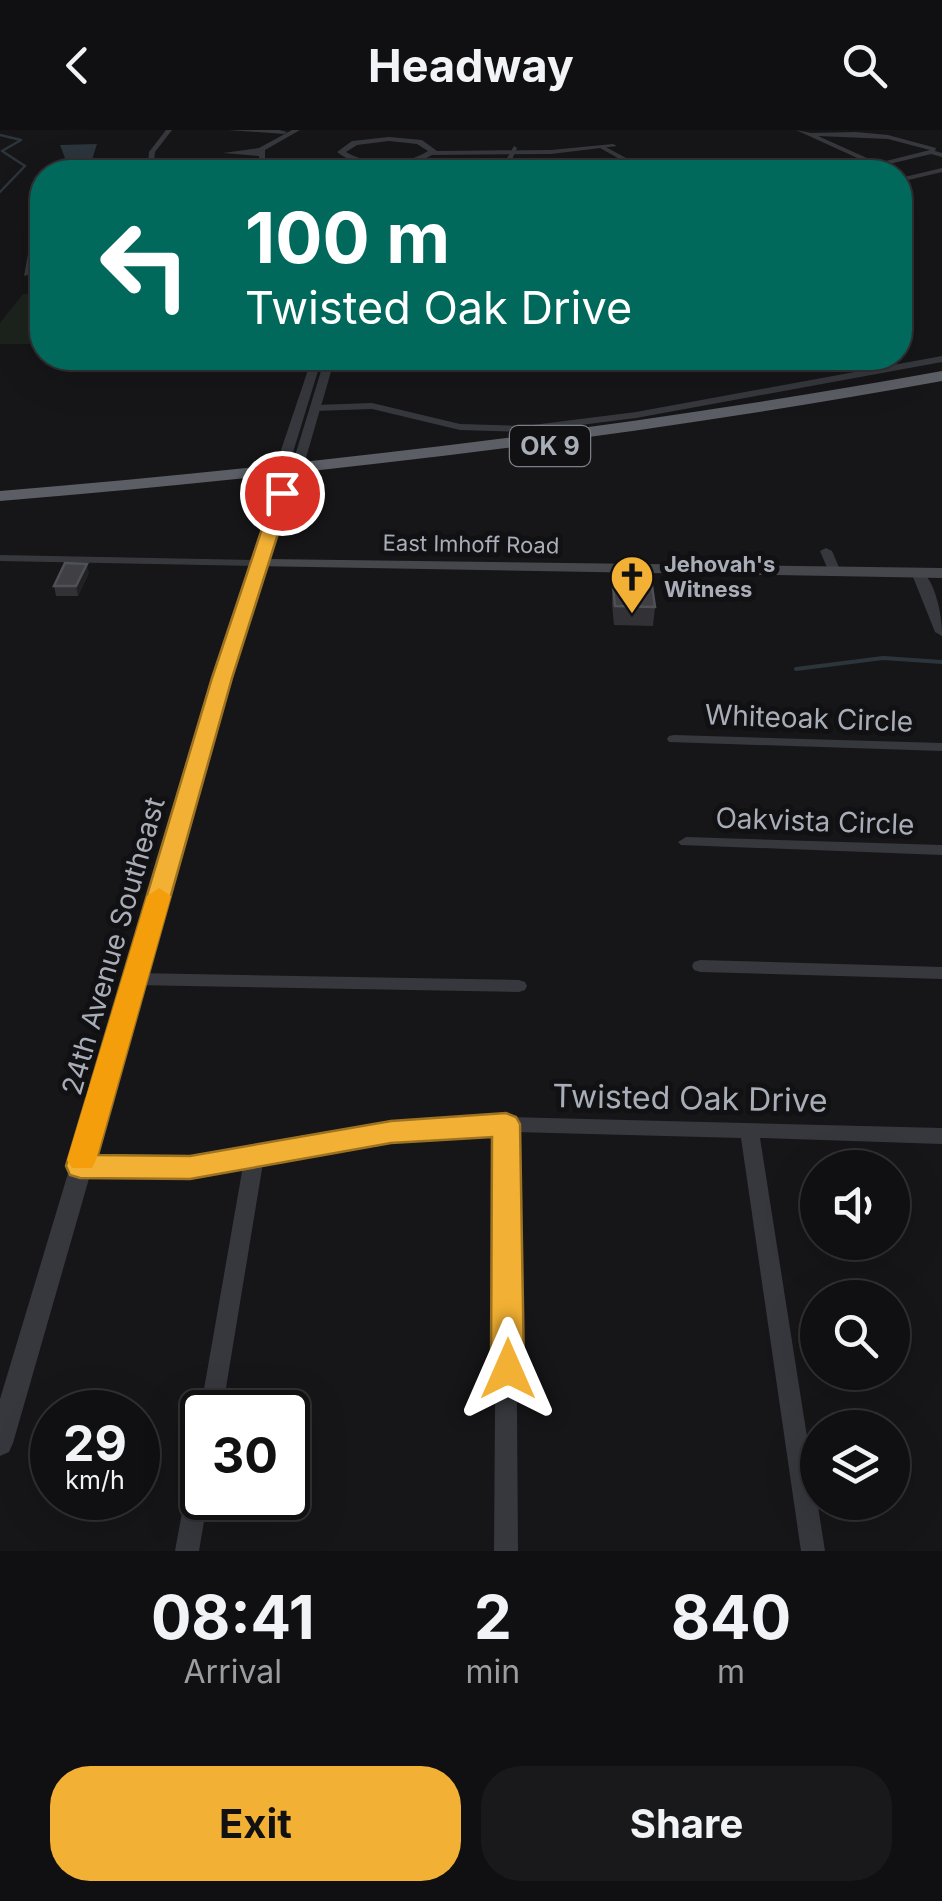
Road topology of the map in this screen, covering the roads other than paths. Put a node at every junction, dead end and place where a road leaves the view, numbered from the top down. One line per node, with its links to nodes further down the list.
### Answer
1 (169, 130): 17 (street)
2 (232, 130): 6 (street)
3 (390, 130): 10 (street)
4 (399, 130): 11 (street)
5 (799, 130): 8 (street)
6 (293, 132): 18 (street)
7 (917, 134): 9 (street)
8 (808, 135): 9 (street); 23 (street)
9 (904, 138): 16 (street)
10 (374, 140): 11 (street); 19 (street)
11 (411, 140): 15 (street)
12 (613, 146): 13 (street)
13 (602, 147): 14 (street); 22 (street)
14 (514, 150): 15 (street); 21 (street)
15 (432, 151): 20 (street)
16 (937, 152): 24 (street)
17 (151, 160)
18 (261, 160)
19 (357, 160)
20 (412, 160)
21 (508, 160)
22 (627, 160)
23 (866, 160)
24 (900, 160)
25 (942, 170): 26 (street)
26 (912, 177)
27 (30, 258): 28 (street)
28 (26, 274)
29 (942, 358): 30 (street)
30 (912, 364)
31 (313, 370): 37 (street, 24th Avenue Southeast)
32 (326, 370): 36 (street, 24th Avenue Southeast)
33 (878, 370): 36 (street)
34 (942, 376): 37 (highway, OK 9)
35 (942, 387): 37 (highway, OK 9)
36 (315, 408): 37 (street, 24th Avenue Southeast)
37 (289, 472): 38 (highway, OK 9); 39 (highway, OK 9); 42 (main road, 24th Avenue Southeast)
38 (0, 496)
39 (0, 504)
40 (826, 551): 43 (street)
41 (0, 558): 42 (street, East Imhoff Road)
42 (259, 563): 43 (main road, East Imhoff Road); 53 (street, 24th Avenue Southeast)
43 (836, 572): 44 (main road, East Imhoff Road)
44 (918, 572): 45 (main road, East Imhoff Road); 46 (street)
45 (942, 573)
46 (941, 629)
47 (674, 740): 48 (street, Whiteoak Circle)
48 (942, 746)
49 (686, 842): 50 (street, Oakvista Circle)
50 (942, 850)
51 (700, 966): 52 (street)
52 (942, 973)
53 (135, 979): 54 (street); 59 (street, 24th Avenue Southeast)
54 (519, 986)
55 (506, 1124): 56 (street, Twisted Oak Drive); 58 (street, Twisted Oak Drive); 64 (street)
56 (749, 1130): 57 (street, Twisted Oak Drive); 65 (street)
57 (942, 1136)
58 (254, 1158): 59 (street, Twisted Oak Drive); 60 (street)
59 (80, 1166): 61 (street, 24th Avenue Southeast)
60 (215, 1390)
61 (0, 1443)
62 (192, 1520): 63 (street)
63 (187, 1551)
64 (506, 1551)
65 (813, 1551)

